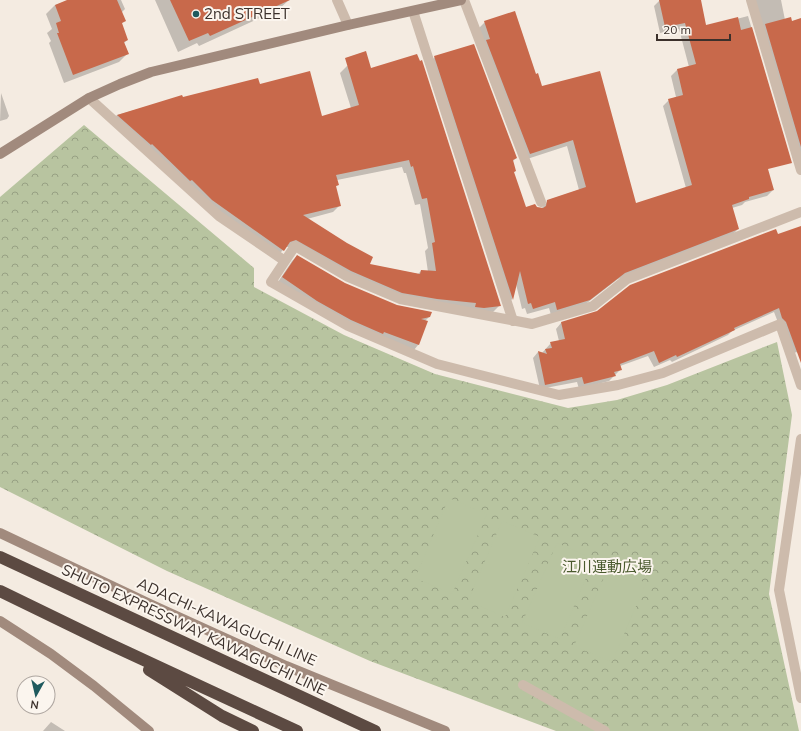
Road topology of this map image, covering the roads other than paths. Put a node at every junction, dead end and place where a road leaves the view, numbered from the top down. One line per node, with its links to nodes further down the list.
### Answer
1 (337, 0): 5 (street)
2 (462, 0): 4 (main road); 9 (street)
3 (750, 0): 8 (street)
4 (413, 11): 5 (main road); 12 (street)
5 (348, 25): 6 (main road)
6 (89, 98): 7 (main road); 11 (street)
7 (0, 154)
8 (801, 167)
9 (541, 202)
10 (801, 212): 12 (street)
11 (285, 261): 12 (street); 13 (street)
12 (513, 321)
13 (801, 385)
14 (801, 439): 21 (street)
15 (0, 533): 26 (main road, ADACHI-KAWAGUCHI LINE)
16 (0, 557): 25 (highway, SHUTO EXPRESSWAY KAWAGUCHI LINE)
17 (0, 591): 19 (highway)
18 (0, 621): 22 (main road)
19 (104, 642): 23 (highway); 24 (highway)
20 (523, 685): 27 (street)
21 (801, 698)
22 (149, 731)
23 (253, 731)
24 (297, 731)
25 (375, 731)
26 (445, 731)
27 (605, 731)

